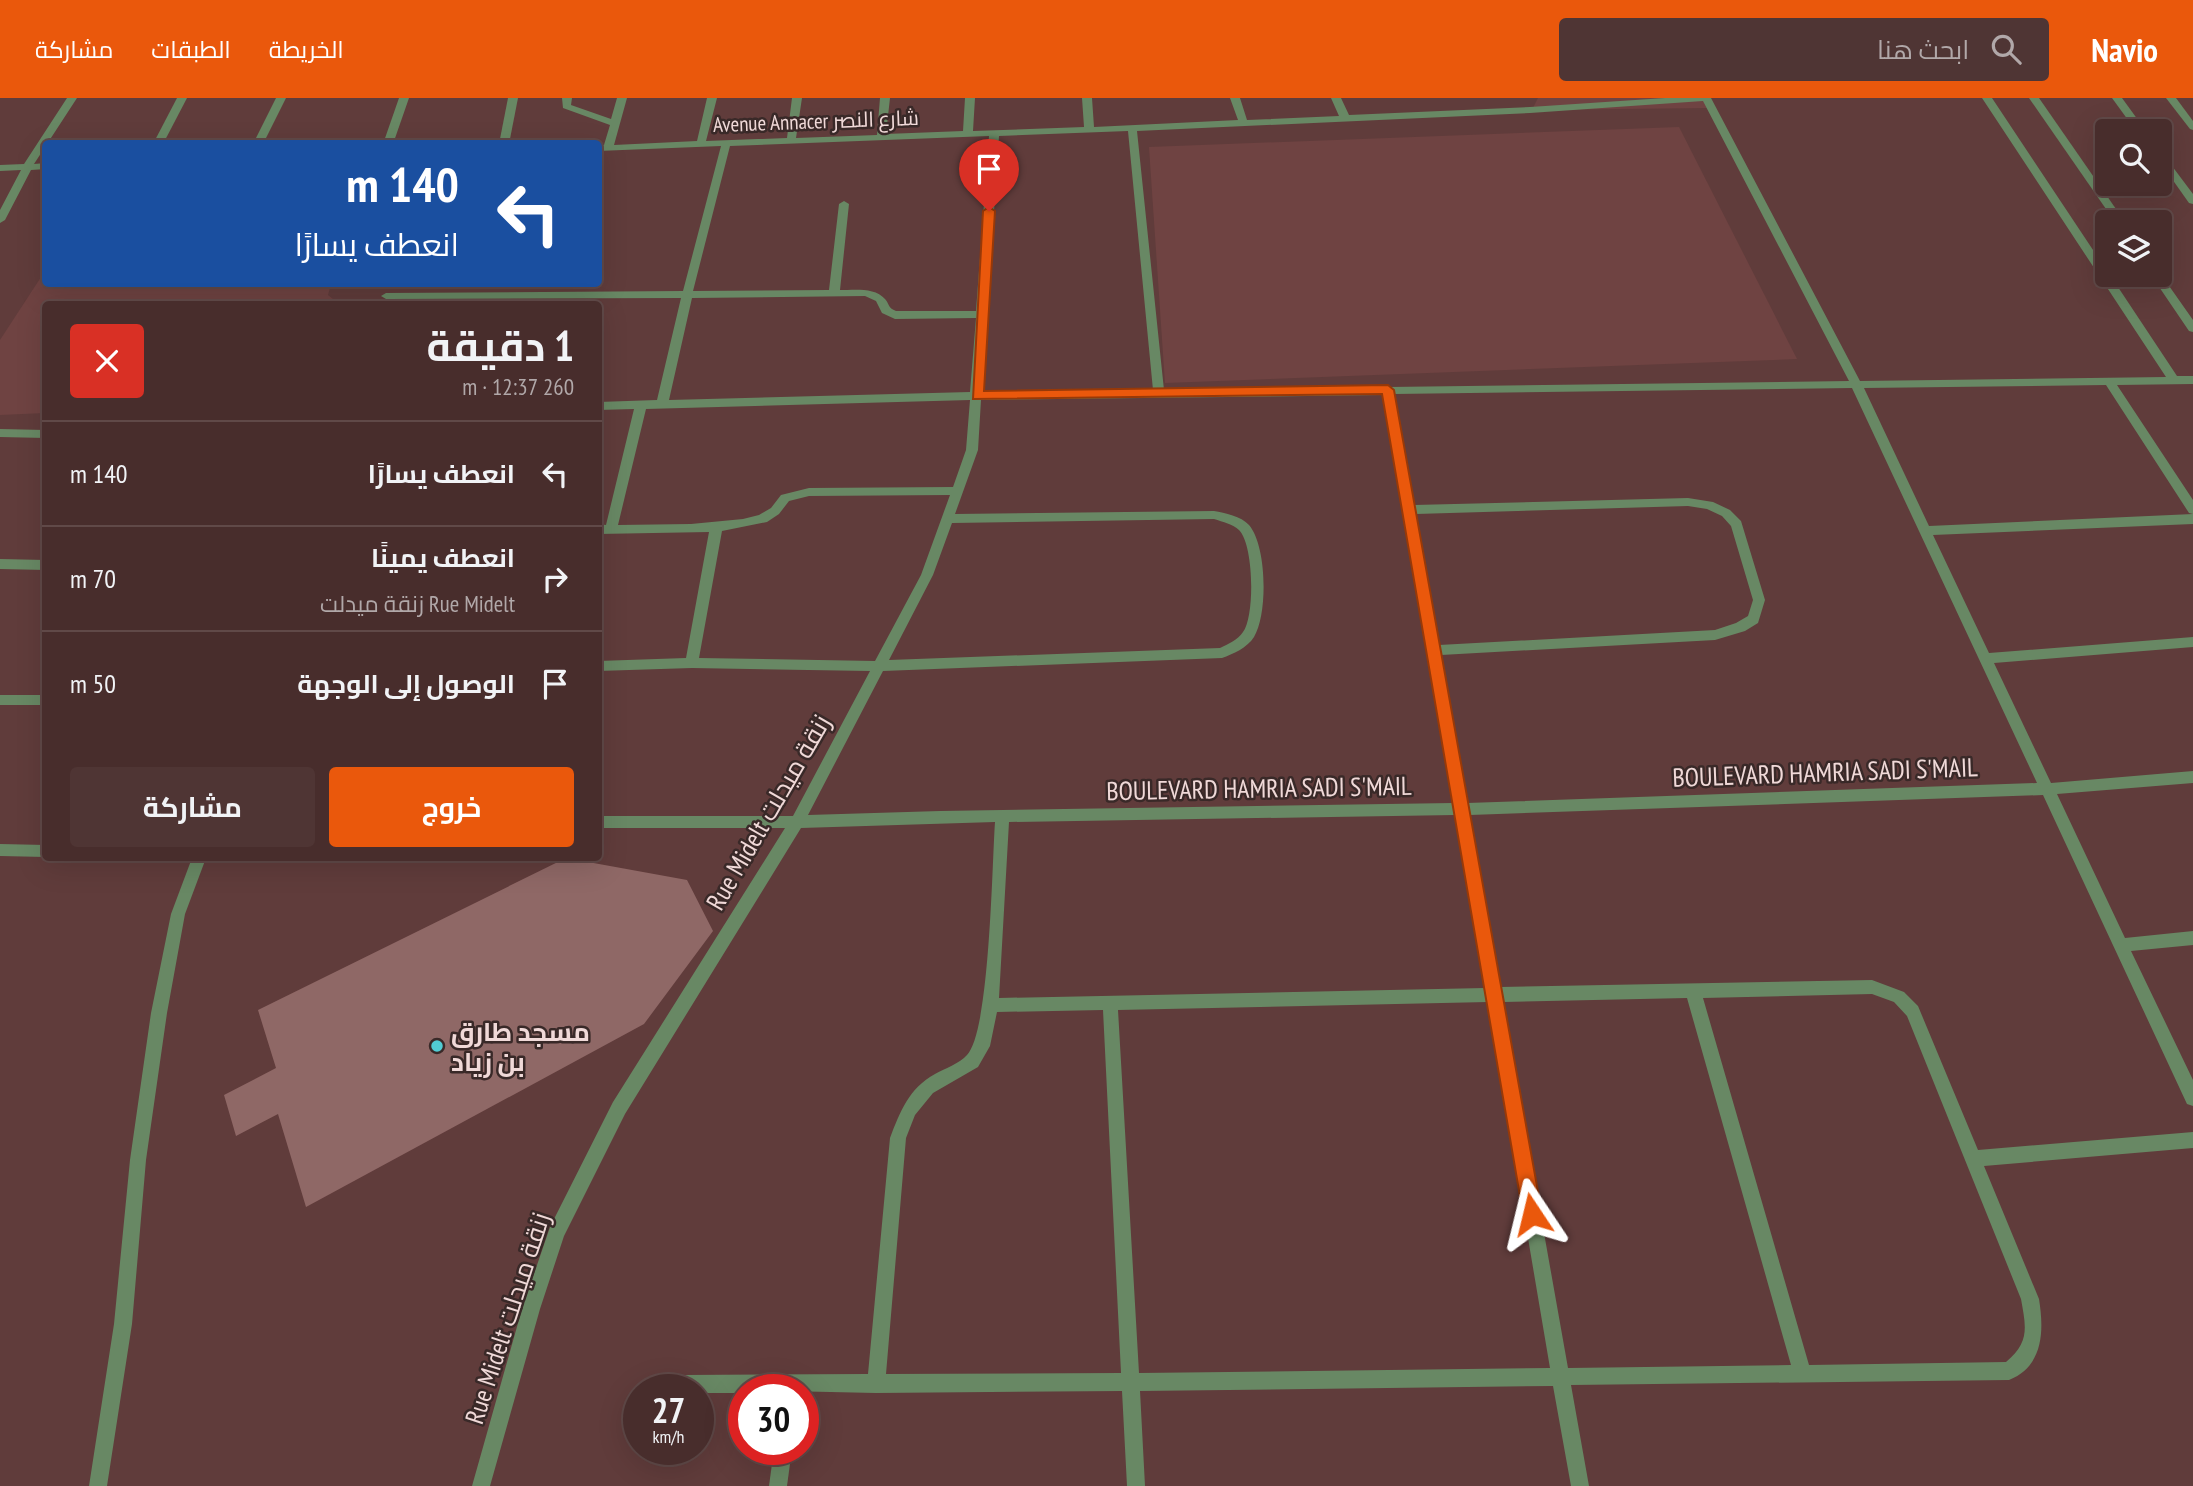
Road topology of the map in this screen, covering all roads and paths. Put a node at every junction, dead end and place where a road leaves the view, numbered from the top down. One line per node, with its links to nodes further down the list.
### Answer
1 (72, 98): 30 (street)
2 (182, 98): 31 (street)
3 (281, 98): 32 (street)
4 (404, 98): 33 (street)
5 (513, 98): 34 (street)
6 (567, 98): 23 (street)
7 (622, 98): 23 (street)
8 (712, 98): 37 (street)
9 (797, 98): 35 (street)
10 (885, 98): 29 (street)
11 (970, 98): 27 (street)
12 (1087, 98): 26 (street)
13 (1235, 98): 22 (street)
14 (1336, 98): 20 (street)
15 (1706, 98): 20 (street, Avenue Annacer شارع النصر); 59 (street)
16 (1987, 98): 57 (street)
17 (2035, 98): 46 (street)
18 (2117, 98): 21 (street)
19 (2171, 98): 24 (street)
20 (1345, 118): 22 (street, Avenue Annacer شارع النصر)
21 (2132, 119)
22 (1243, 122): 25 (street, Avenue Annacer شارع النصر)
23 (615, 124): 39 (street)
24 (2193, 127)
25 (1132, 128): 26 (street, Avenue Annacer شارع النصر); 61 (street)
26 (1089, 129): 28 (street, Avenue Annacer شارع النصر)
27 (968, 134): 28 (street, Avenue Annacer شارع النصر); 29 (street, Avenue Annacer شارع النصر)
28 (993, 134): 54 (street, Rue Midelt زنقة ميدلت)
29 (881, 138): 35 (street, Avenue Annacer شارع النصر)
30 (45, 140)
31 (160, 140)
32 (260, 140)
33 (389, 140)
34 (505, 140)
35 (792, 141): 38 (street, Avenue Annacer شارع النصر)
36 (42, 144): 41 (street)
37 (701, 144): 38 (street, Avenue Annacer شارع النصر); 39 (street, Avenue Annacer شارع النصر)
38 (726, 144): 51 (street)
39 (603, 148)
40 (42, 166): 41 (street)
41 (27, 167): 42 (street); 47 (street)
42 (0, 168)
43 (2172, 172): 44 (street)
44 (2193, 201)
45 (844, 204): 50 (street)
46 (2112, 210)
47 (0, 220)
48 (547, 287): 52 (street)
49 (2164, 287): 55 (street)
50 (834, 292): 51 (street); 54 (street)
51 (687, 294): 52 (street); 64 (street)
52 (544, 295): 53 (street)
53 (385, 300)
54 (983, 314): 62 (street, Rue Midelt زنقة ميدلت)
55 (2193, 328)
56 (2108, 380): 57 (street); 59 (street); 69 (street)
57 (2174, 380): 58 (street)
58 (2193, 380)
59 (1855, 382): 60 (street); 76 (street)
60 (1388, 390): 61 (street); 70 (street)
61 (1159, 393): 62 (street)
62 (978, 396): 64 (street); 68 (street, Rue Midelt زنقة ميدلت)
63 (641, 405): 64 (street); 65 (street); 75 (street)
64 (662, 405)
65 (602, 406)
66 (0, 433): 67 (street)
67 (42, 434)
68 (959, 491): 72 (street, Rue Midelt زنقة ميدلت); 74 (street)
69 (2188, 494): 71 (street)
70 (1409, 510): 80 (street); 80 (street)
71 (2193, 510)
72 (947, 519): 84 (street, Rue Midelt زنقة ميدلت); 84 (street)
73 (2193, 519): 76 (street)
74 (716, 528): 75 (street); 82 (street)
75 (605, 529)
76 (1924, 531): 81 (street)
77 (0, 564): 78 (street)
78 (42, 565)
79 (2193, 642): 81 (street)
80 (1434, 650): 89 (street)
81 (1986, 658): 88 (street)
82 (692, 663): 83 (street); 84 (street)
83 (602, 666)
84 (878, 666): 92 (street, Rue Midelt زنقة ميدلت)
85 (0, 700): 86 (street)
86 (42, 700)
87 (2193, 777): 88 (street, BOULEVARD HAMRIA SADI S'MAIL)
88 (2046, 789): 89 (street, BOULEVARD HAMRIA SADI S'MAIL); 97 (street)
89 (1462, 809): 90 (street, BOULEVARD HAMRIA SADI S'MAIL); 99 (street)
90 (1002, 816): 92 (street, BOULEVARD HAMRIA SADI S'MAIL); 101 (street)
91 (602, 822): 92 (street, BOULEVARD HAMRIA SADI S'MAIL)
92 (797, 822): 112 (street, Rue Midelt زنقة ميدلت)
93 (0, 850): 94 (street)
94 (42, 851)
95 (198, 861): 111 (street)
96 (2193, 938): 97 (street)
97 (2119, 945): 102 (street)
98 (1693, 991): 99 (street); 104 (street); 105 (street)
99 (1494, 995): 100 (street); 106 (street)
100 (1110, 1002): 101 (street); 107 (street)
101 (991, 1005): 108 (street)
102 (2193, 1098)
103 (2193, 1140): 104 (street)
104 (1973, 1159): 105 (street)
105 (1802, 1373): 106 (street)
106 (1561, 1378): 107 (street); 115 (street)
107 (1132, 1382): 108 (street); 114 (street)
108 (876, 1384): 109 (street)
109 (819, 1385)
110 (781, 1465): 113 (street)
111 (98, 1486)
112 (481, 1486)
113 (778, 1486)
114 (1136, 1486)
115 (1580, 1486)

